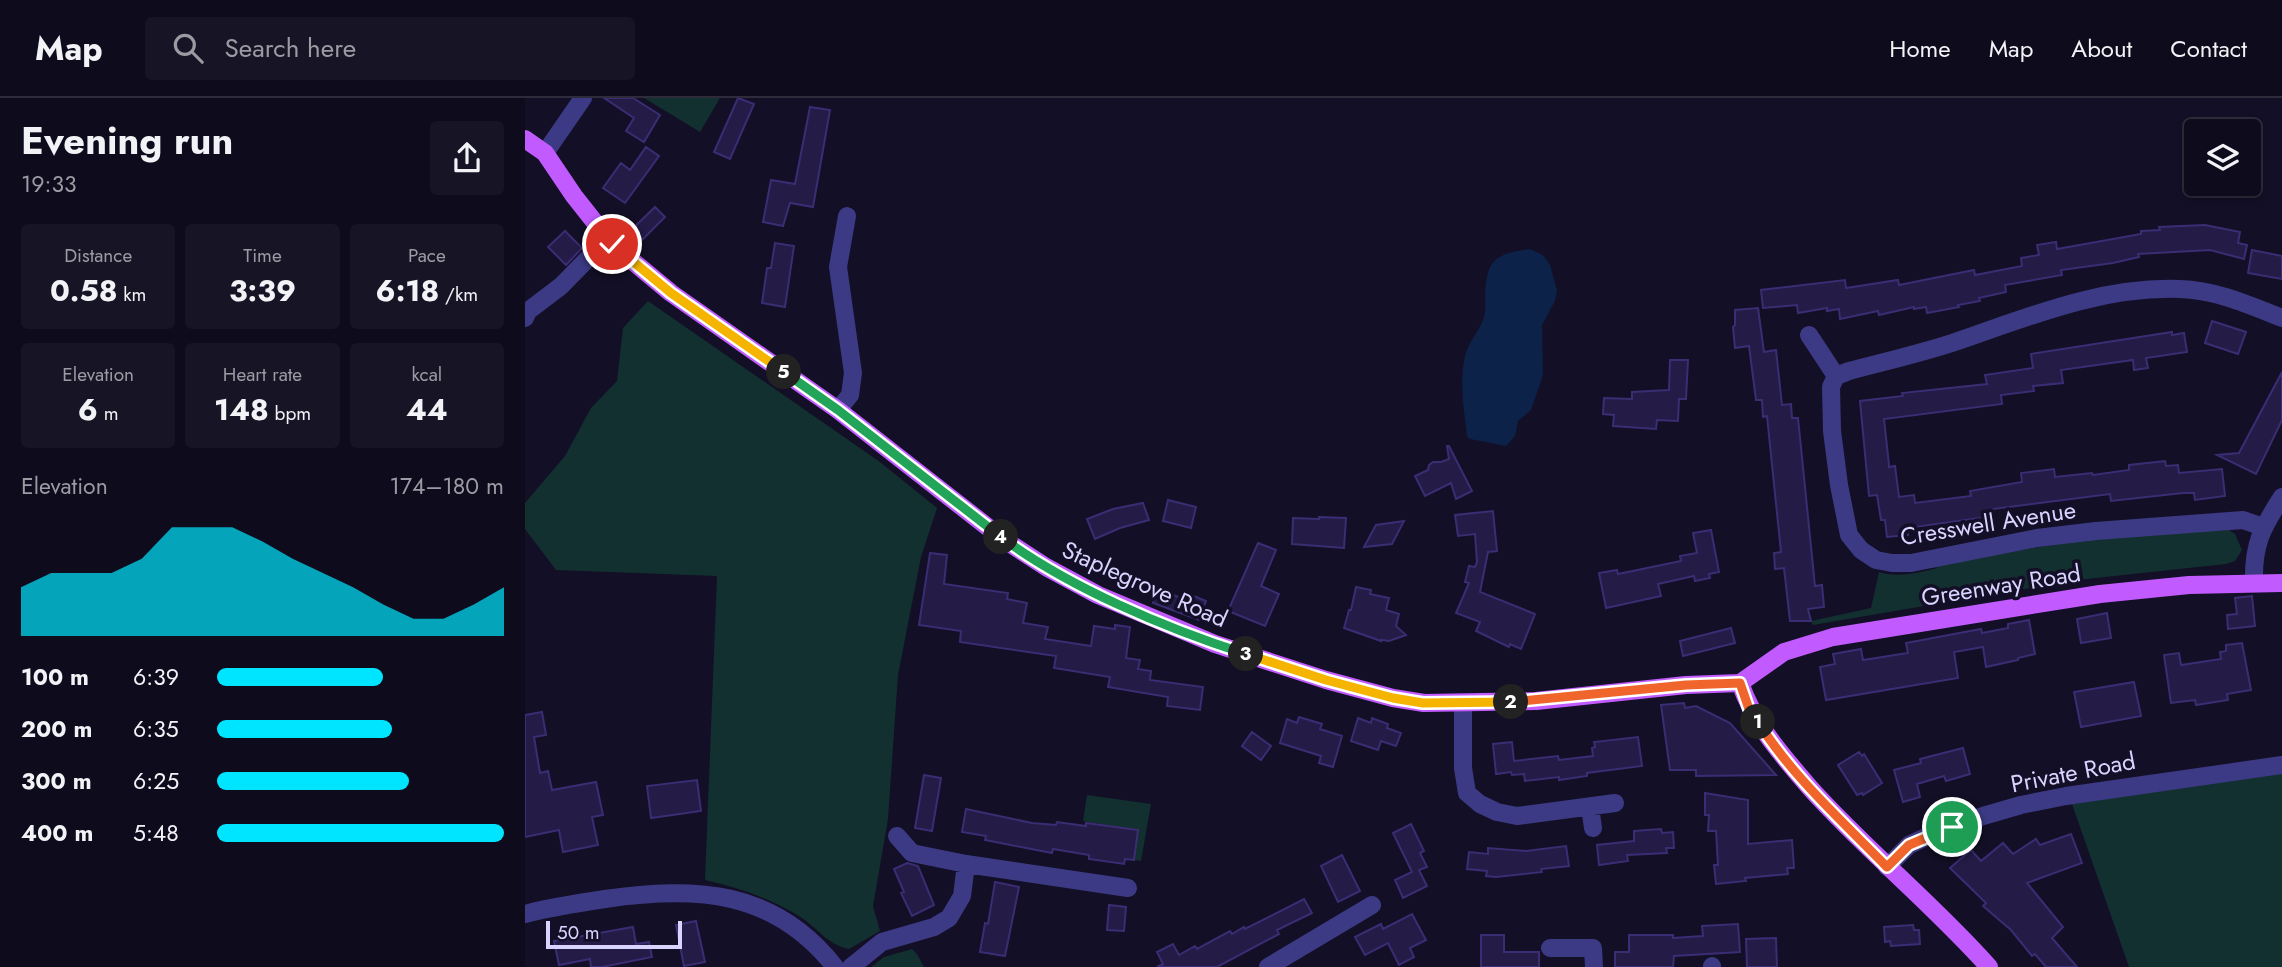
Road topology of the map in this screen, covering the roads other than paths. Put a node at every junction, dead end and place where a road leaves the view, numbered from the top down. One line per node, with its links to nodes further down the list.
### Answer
1 (583, 98): 3 (street)
2 (525, 139): 3 (main road, Staplegrove Road)
3 (545, 153): 5 (main road, Staplegrove Road)
4 (847, 216): 10 (street)
5 (607, 239): 6 (street); 10 (main road, Staplegrove Road)
6 (525, 318)
7 (2282, 318): 9 (street)
8 (1809, 335): 9 (street)
9 (1836, 376): 12 (street, Cresswell Avenue)
10 (838, 410): 16 (main road, Staplegrove Road)
11 (2282, 498): 12 (street)
12 (2263, 527): 13 (street)
13 (2254, 582): 14 (main road, Greenway Road); 15 (main road, Greenway Road)
14 (2282, 583)
15 (1740, 683): 16 (main road, Staplegrove Road); 23 (main road)
16 (1463, 704): 19 (street)
17 (2282, 765): 23 (street, Private Road)
18 (1615, 803): 19 (street)
19 (1590, 807): 20 (street)
20 (1593, 828)
21 (897, 836): 22 (street)
22 (966, 864): 24 (street); 29 (street)
23 (1887, 867): 32 (main road)
24 (1128, 888)
25 (1372, 905): 30 (street)
26 (525, 914): 28 (street)
27 (1550, 948): 31 (street)
28 (835, 967)
29 (851, 967)
30 (1268, 967)
31 (1594, 967)
32 (1989, 967)

